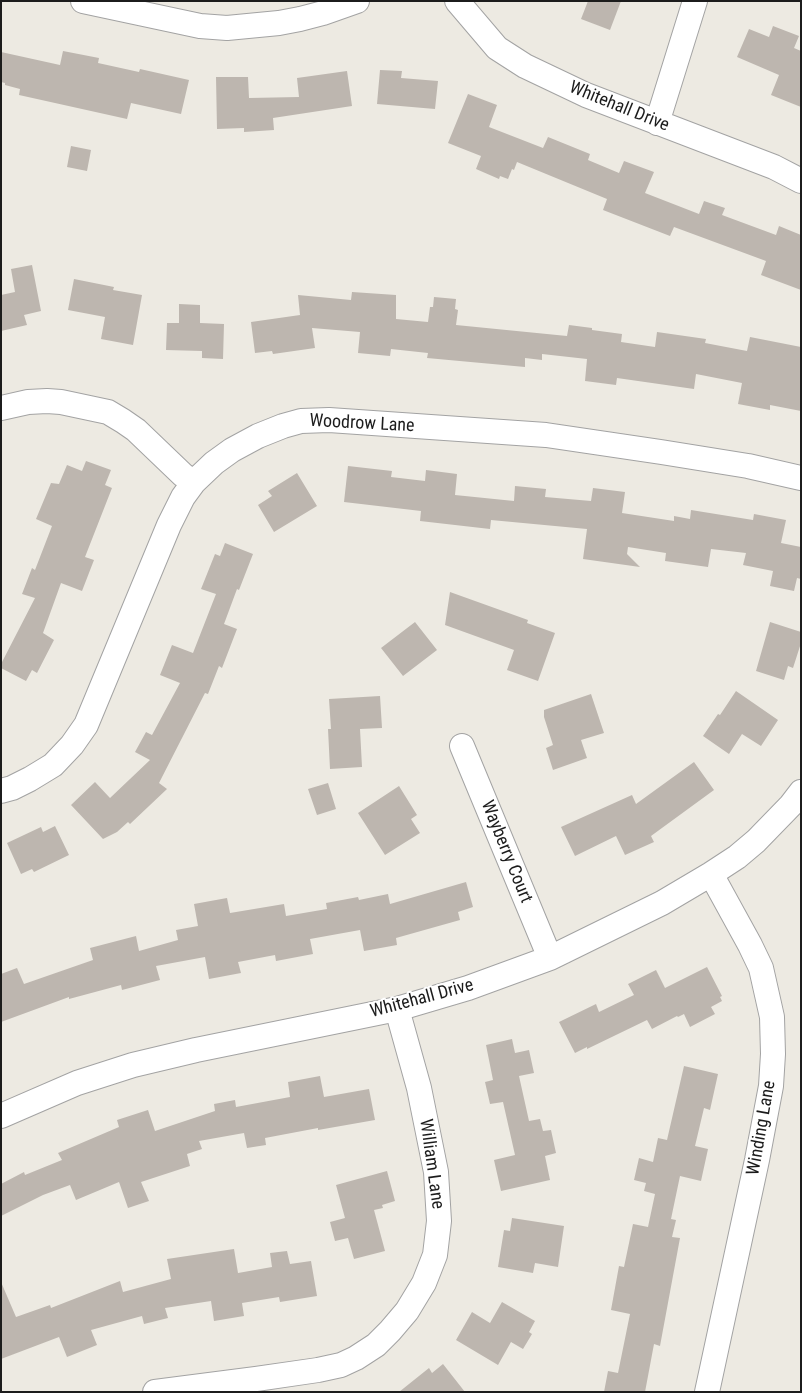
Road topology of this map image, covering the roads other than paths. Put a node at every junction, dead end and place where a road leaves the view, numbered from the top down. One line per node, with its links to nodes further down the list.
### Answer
1 (83, 1): 2 (street)
2 (357, 1)
3 (456, 1): 5 (street, Whitehall Drive)
4 (696, 1): 5 (street)
5 (657, 123): 6 (street, Whitehall Drive)
6 (801, 181)
7 (1, 408): 9 (street)
8 (801, 478): 9 (street, Woodrow Lane)
9 (194, 482): 11 (street, Woodrow Lane)
10 (462, 746): 14 (street, Wayberry Court)
11 (1, 791)
12 (801, 792): 13 (street, Whitehall Drive)
13 (711, 874): 14 (street, Whitehall Drive); 18 (street, Winding Lane)
14 (550, 958): 15 (street, Whitehall Drive)
15 (397, 1009): 16 (street, Whitehall Drive); 17 (street, William Lane)
16 (1, 1116)
17 (155, 1392)
18 (707, 1392)

